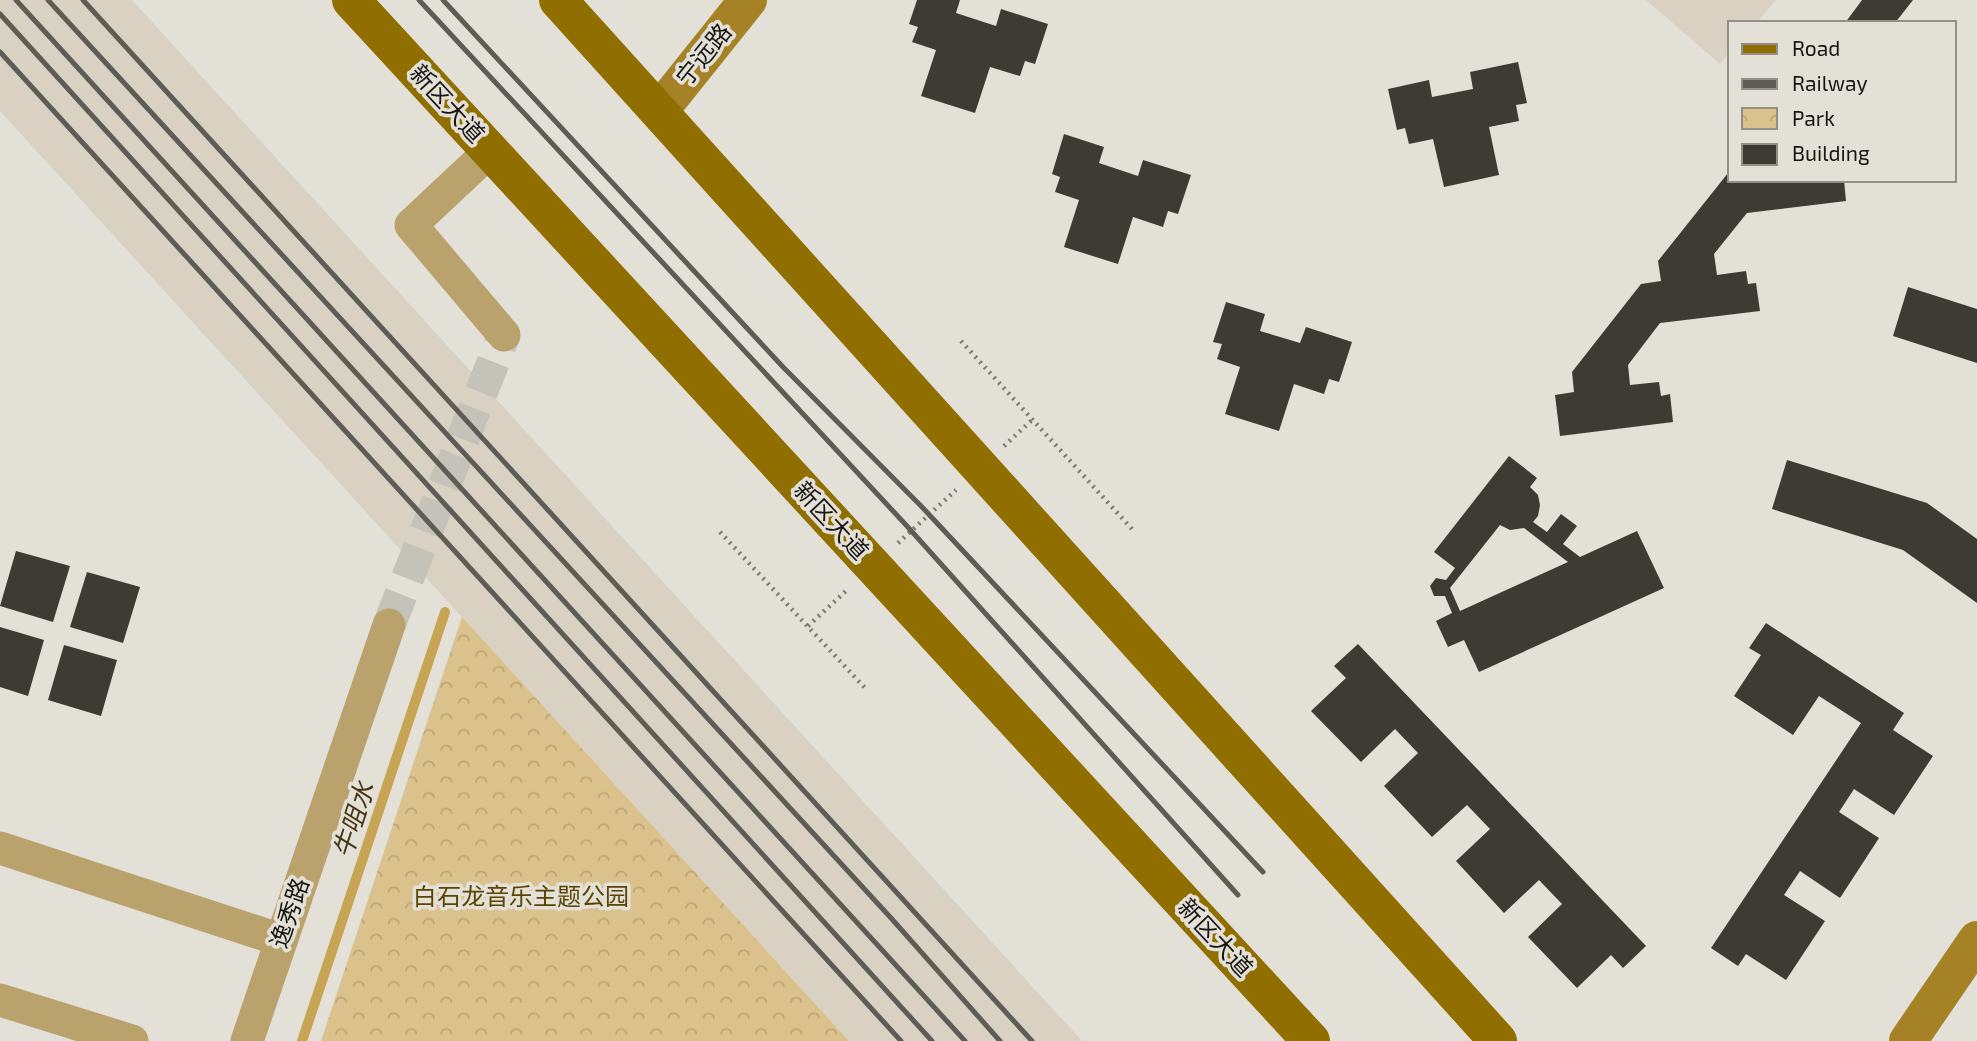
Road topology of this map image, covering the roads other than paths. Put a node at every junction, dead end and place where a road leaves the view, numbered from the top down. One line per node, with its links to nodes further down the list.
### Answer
1 (351, 0): 5 (main road, 新区大道)
2 (558, 0): 4 (main road)
3 (748, 0): 4 (street, 宁远路)
4 (660, 110): 15 (main road)
5 (490, 151): 6 (street); 14 (main road, 新区大道)
6 (504, 335)
7 (389, 625): 9 (street, 逸秀路)
8 (0, 848): 9 (street)
9 (281, 940): 13 (street, 逸秀路)
10 (1977, 940): 16 (street)
11 (0, 1000): 12 (street)
12 (132, 1041)
13 (247, 1041)
14 (1311, 1041)
15 (1498, 1041)
16 (1908, 1041)

